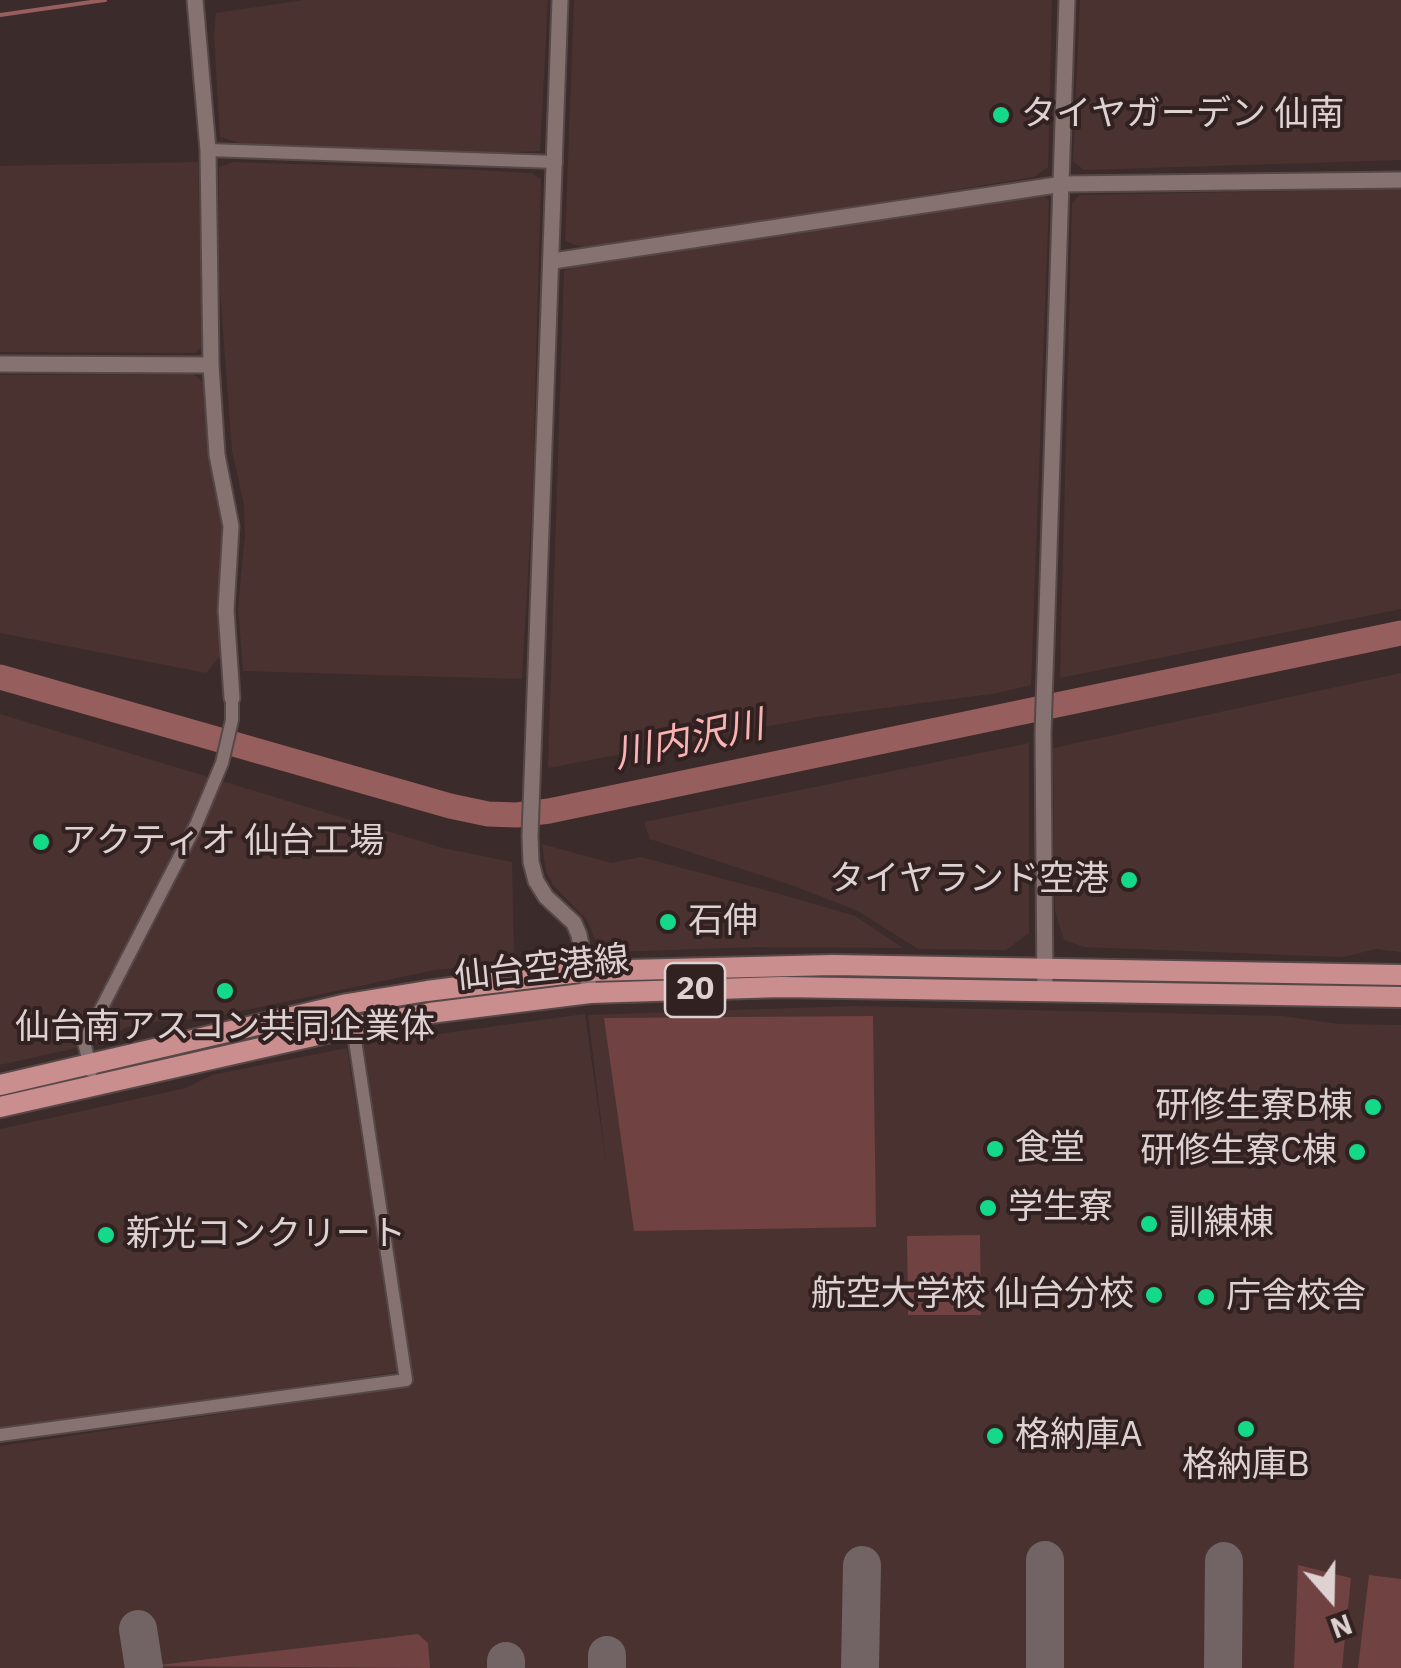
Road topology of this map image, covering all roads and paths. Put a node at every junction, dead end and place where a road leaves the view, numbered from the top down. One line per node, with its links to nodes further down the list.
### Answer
1 (560, 0): 5 (street)
2 (1067, 0): 7 (street)
3 (195, 2): 4 (street)
4 (208, 150): 5 (street); 10 (street)
5 (556, 162): 8 (street)
6 (1401, 180): 7 (street)
7 (1063, 184): 8 (street); 13 (street)
8 (553, 261): 14 (street)
9 (0, 364): 10 (street)
10 (211, 364): 11 (street)
11 (232, 698): 17 (street)
12 (1401, 975): 13 (main road, 仙台空港線 / 20)
13 (1045, 980): 14 (main road, 仙台空港線 / 20); 15 (main road, 仙台空港線 / 20)
14 (589, 982): 16 (main road, 仙台空港線 / 20); 17 (main road, 仙台空港線 / 20)
15 (1401, 997)
16 (353, 1027): 19 (main road, 仙台空港線 / 20); 21 (street)
17 (89, 1064): 18 (main road, 仙台空港線 / 20); 19 (street)
18 (0, 1084)
19 (94, 1086): 20 (main road, 仙台空港線 / 20)
20 (0, 1107)
21 (0, 1435)

